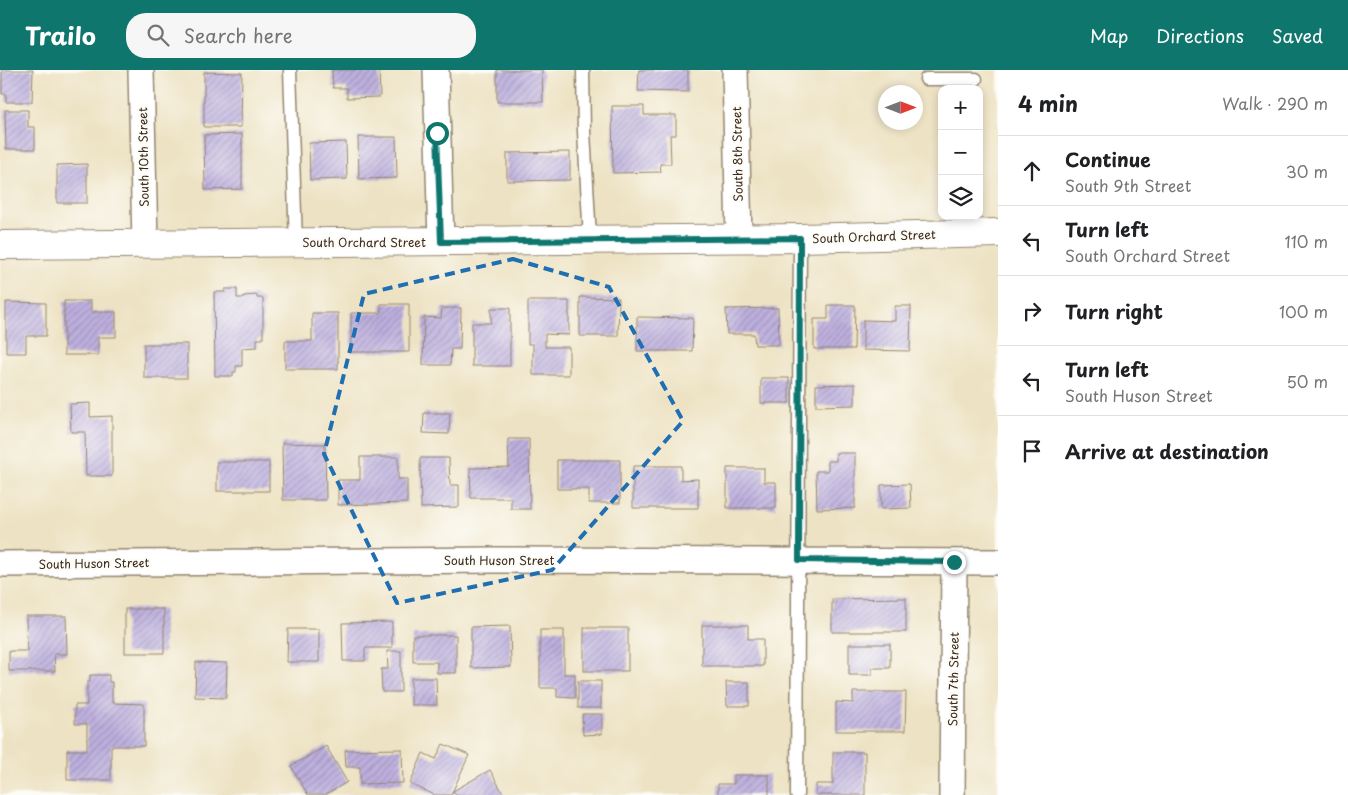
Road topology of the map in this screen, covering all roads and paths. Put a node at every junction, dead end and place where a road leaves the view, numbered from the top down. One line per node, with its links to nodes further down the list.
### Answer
1 (141, 70): 15 (street, South 10th Street)
2 (290, 70): 13 (lane)
3 (436, 70): 12 (street)
4 (583, 70): 11 (lane)
5 (735, 70): 9 (street, South 8th Street)
6 (926, 79): 7 (lane)
7 (976, 79)
8 (982, 230): 10 (street, South Orchard Street)
9 (739, 238): 10 (street, South Orchard Street); 11 (street, South Orchard Street)
10 (800, 238): 16 (lane)
11 (590, 239): 12 (street, South Orchard Street)
12 (441, 242): 13 (street, South Orchard Street)
13 (296, 243): 15 (street, South Orchard Street)
14 (0, 244): 15 (street, South Orchard Street)
15 (145, 244)
16 (799, 560): 17 (street, South Huson Street); 19 (street, South Huson Street); 20 (lane)
17 (954, 562): 18 (street, South Huson Street); 21 (street, South 7th Street)
18 (998, 562)
19 (0, 564)
20 (797, 795)
21 (952, 795)

